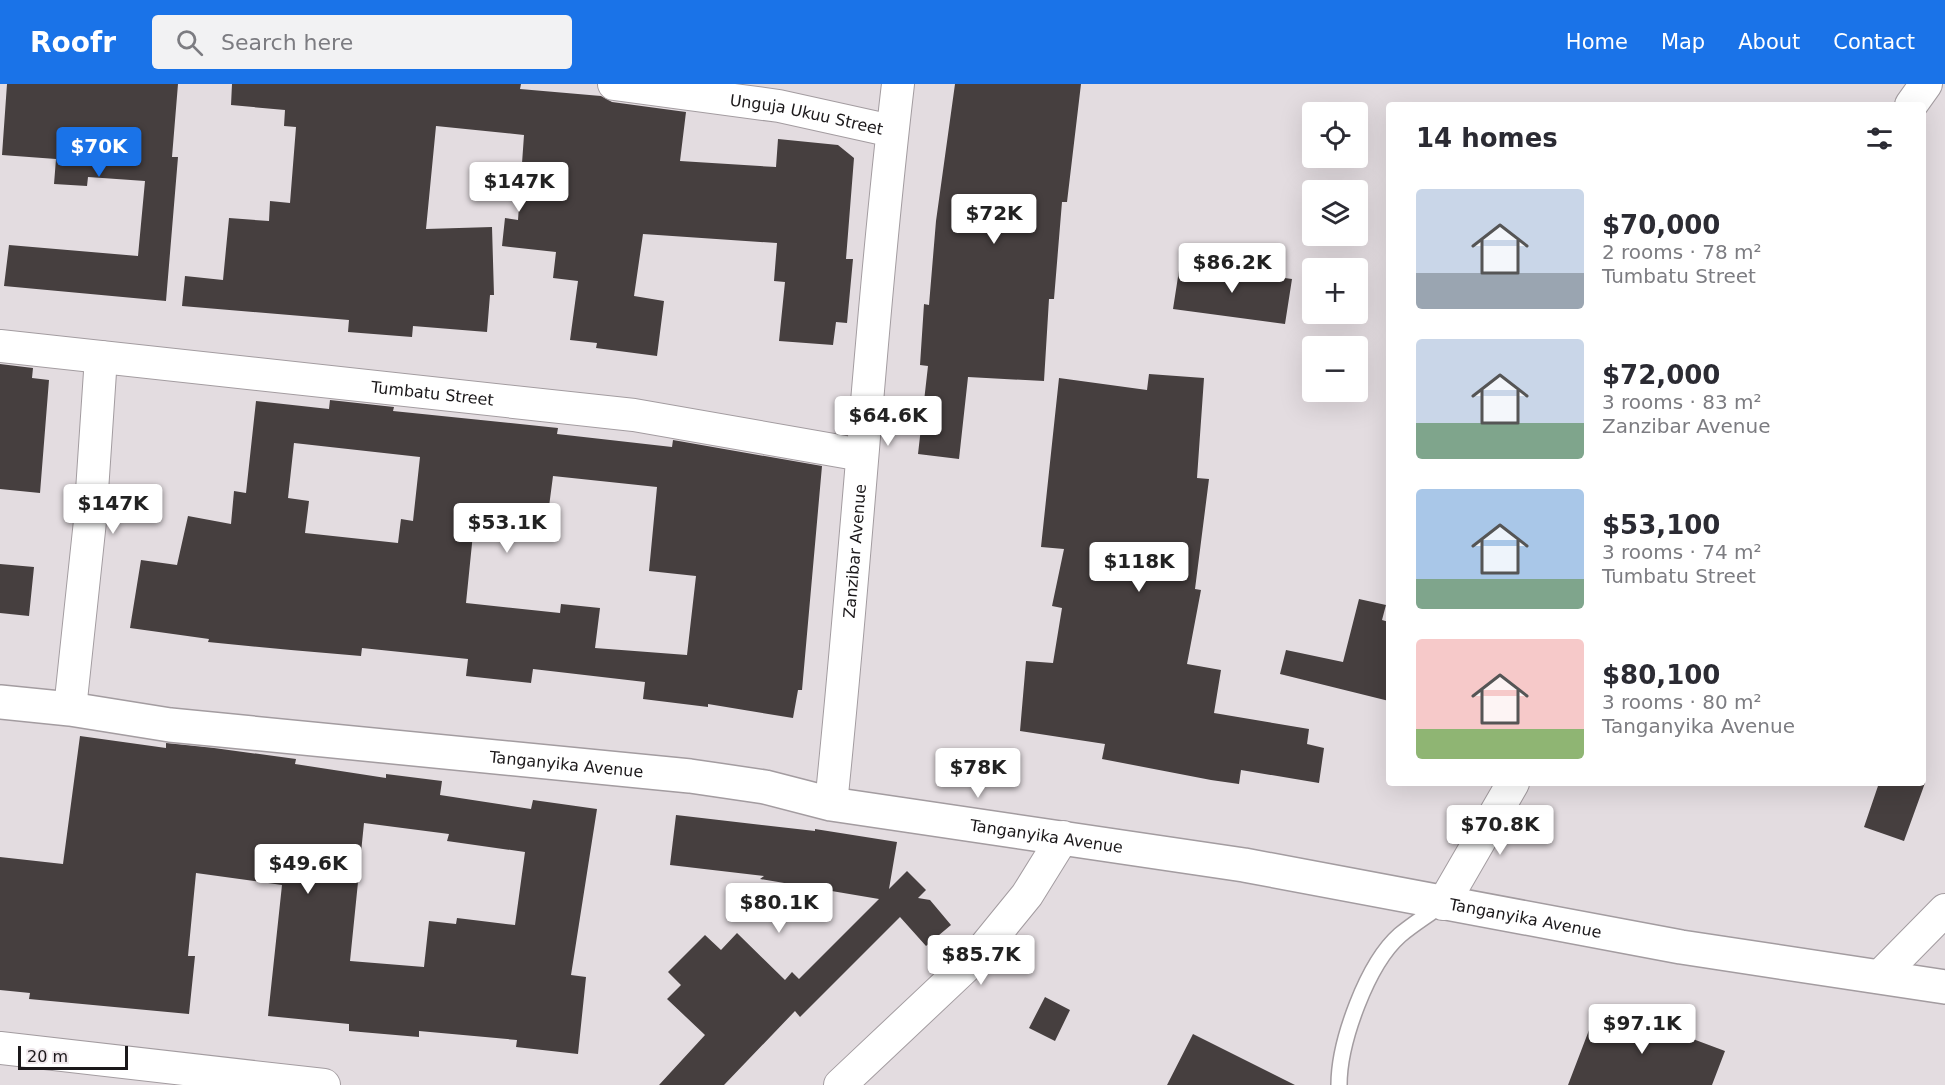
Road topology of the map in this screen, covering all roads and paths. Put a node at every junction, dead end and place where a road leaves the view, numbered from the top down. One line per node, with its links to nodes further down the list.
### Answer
1 (614, 84): 5 (street, Unguja Ukuu Street)
2 (898, 84): 5 (street, Zanzibar Avenue)
3 (1926, 84): 4 (street)
4 (1913, 102)
5 (892, 131): 8 (street, Zanzibar Avenue)
6 (0, 346): 7 (street, Tumbatu Street)
7 (101, 357): 8 (street, Tumbatu Street); 10 (street)
8 (862, 455): 12 (street, Zanzibar Avenue)
9 (0, 702): 10 (main road, Tanganyika Avenue)
10 (70, 709): 12 (main road, Tanganyika Avenue)
11 (1511, 786): 14 (street)
12 (831, 804): 13 (main road, Tanganyika Avenue)
13 (1063, 837): 14 (main road, Tanganyika Avenue); 21 (street)
14 (1443, 904): 16 (main road, Tanganyika Avenue); 22 (lane)
15 (1945, 910): 16 (street)
16 (1879, 977): 17 (main road, Tanganyika Avenue)
17 (1945, 987)
18 (0, 1048): 19 (street)
19 (231, 1079): 20 (street)
20 (324, 1085)
21 (840, 1085)
22 (1339, 1085)

